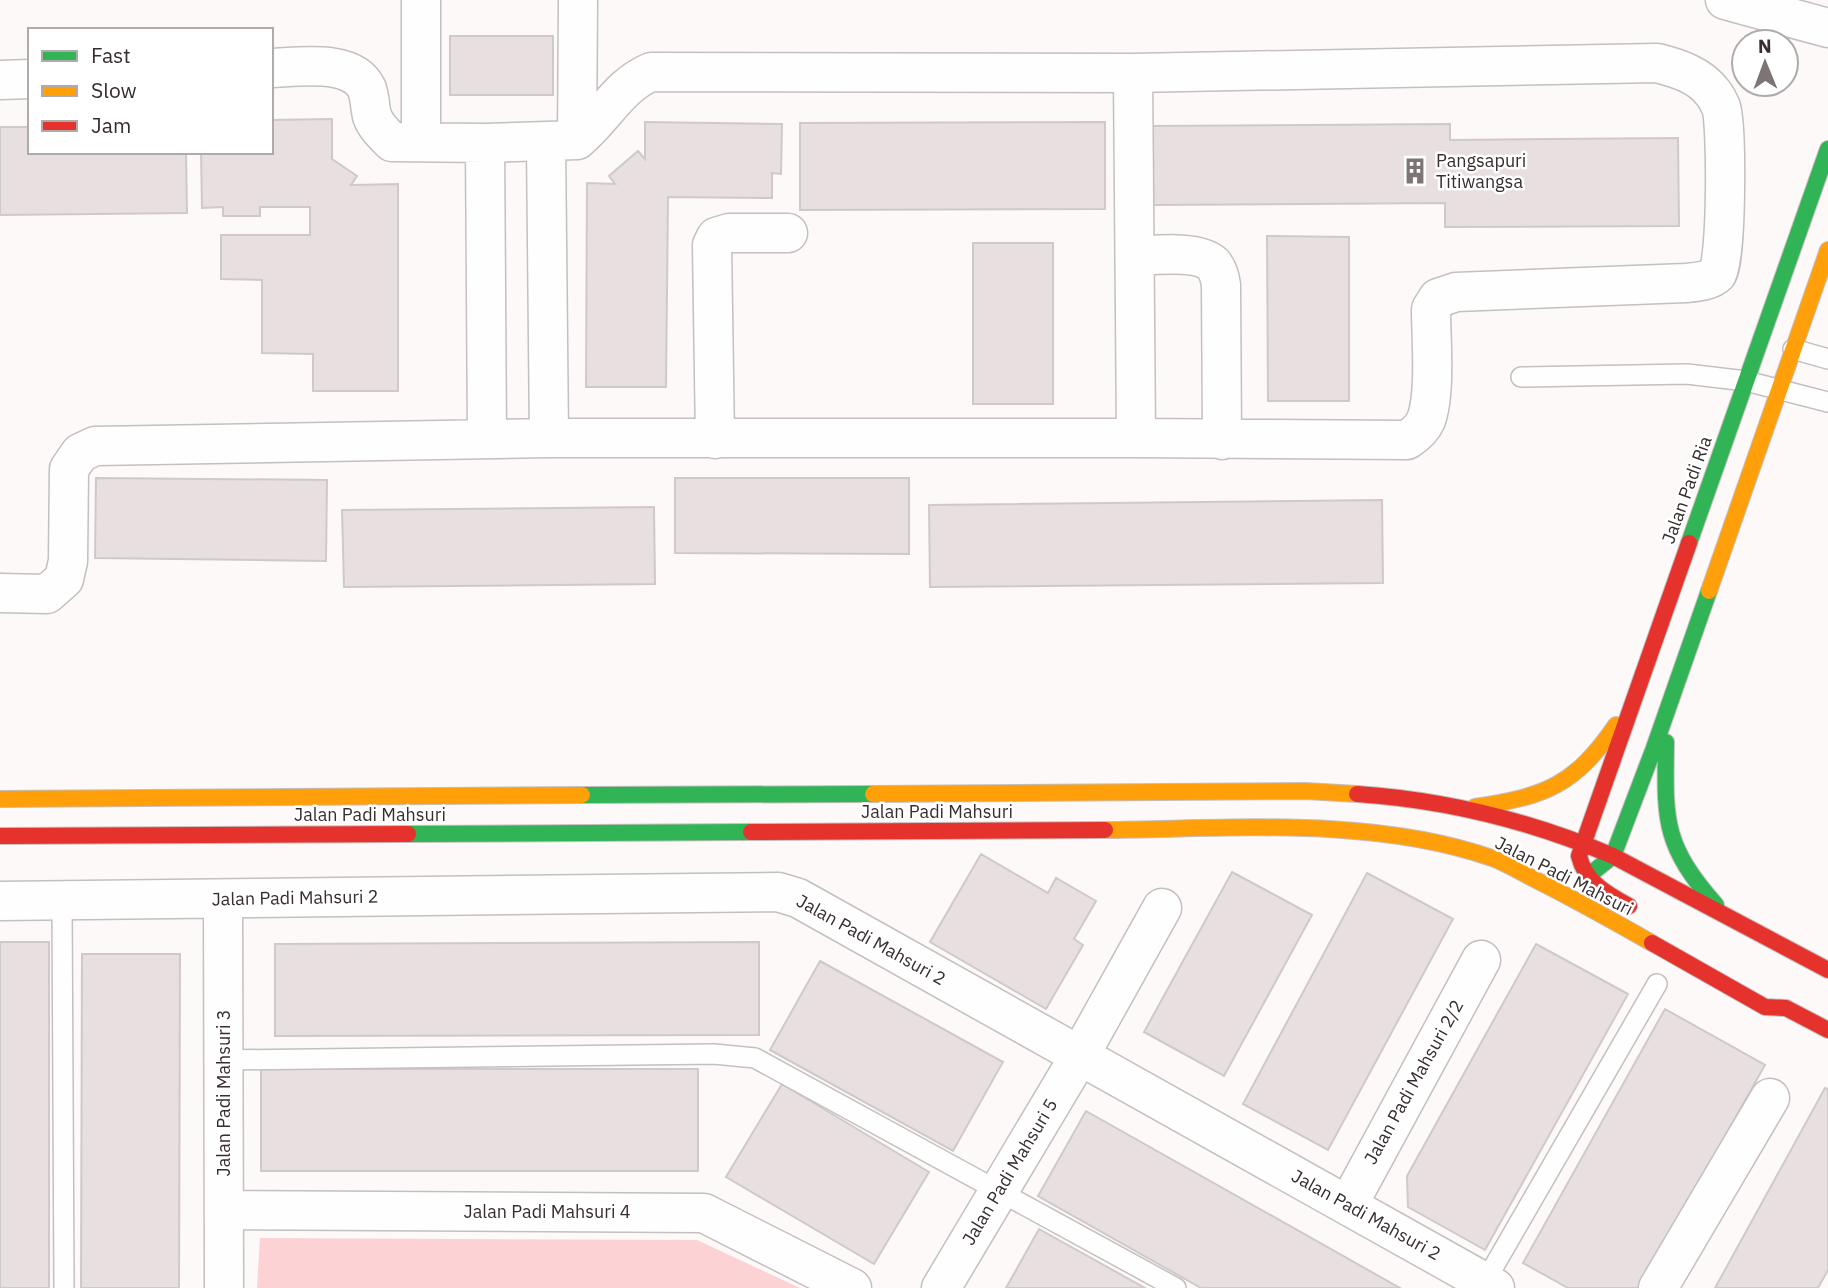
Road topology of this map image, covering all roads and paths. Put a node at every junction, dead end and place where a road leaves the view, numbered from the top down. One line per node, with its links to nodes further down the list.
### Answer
1 (421, 0): 10 (street)
2 (578, 0): 9 (street)
3 (1725, 0): 4 (street)
4 (1828, 28)
5 (273, 68): 10 (street)
6 (1133, 73): 9 (street); 15 (street); 26 (street)
7 (28, 79): 8 (street)
8 (0, 80)
9 (562, 141): 11 (street); 22 (street)
10 (421, 142): 11 (street)
11 (485, 144): 24 (street)
12 (1828, 149): 19 (main road, Jalan Padi Ria)
13 (788, 233): 25 (street)
14 (1828, 250): 16 (main road)
15 (1135, 256): 23 (street); 26 (street)
16 (1793, 349): 17 (lane); 20 (main road)
17 (1828, 359)
18 (1521, 377): 19 (lane)
19 (1746, 381): 20 (lane); 28 (main road, Jalan Padi Ria)
20 (1779, 388): 21 (lane); 29 (main road)
21 (1828, 402)
22 (549, 438): 24 (street); 25 (street)
23 (1136, 438): 25 (street); 26 (street)
24 (487, 439): 27 (street)
25 (715, 439)
26 (1222, 440)
27 (0, 593)
28 (1634, 698): 31 (main road); 33 (main road, Jalan Padi Ria)
29 (1667, 712): 34 (main road); 41 (main road)
30 (0, 799): 31 (main road, Jalan Padi Mahsuri)
31 (1470, 808): 33 (main road, Jalan Padi Mahsuri)
32 (0, 836): 35 (main road, Jalan Padi Mahsuri)
33 (1583, 843): 34 (main road, Jalan Padi Mahsuri); 36 (main road)
34 (1613, 856): 36 (main road); 41 (main road, Jalan Padi Mahsuri)
35 (1495, 859): 36 (main road); 47 (main road, Jalan Padi Mahsuri)
36 (1586, 874): 42 (main road)
37 (223, 899): 39 (street, Jalan Padi Mahsuri 2); 49 (street, Jalan Padi Mahsuri 2); 50 (street, Jalan Padi Mahsuri 3)
38 (0, 901): 39 (street, Jalan Padi Mahsuri 2)
39 (62, 901): 56 (lane)
40 (1162, 908): 49 (street, Jalan Padi Mahsuri 5)
41 (1725, 915): 44 (main road, Jalan Padi Mahsuri)
42 (1649, 918)
43 (1481, 960): 53 (street, Jalan Padi Mahsuri 2/2)
44 (1828, 970)
45 (1657, 984): 55 (lane)
46 (1766, 988): 47 (main road)
47 (1786, 1008): 48 (main road, Jalan Padi Mahsuri)
48 (1828, 1030)
49 (1080, 1055): 52 (street, Jalan Padi Mahsuri 5); 53 (street, Jalan Padi Mahsuri 2)
50 (224, 1060): 52 (lane); 54 (street, Jalan Padi Mahsuri 3)
51 (1770, 1098): 61 (street)
52 (998, 1192): 59 (street, Jalan Padi Mahsuri 5); 60 (lane)
53 (1348, 1205): 55 (street, Jalan Padi Mahsuri 2)
54 (225, 1210): 57 (street, Jalan Padi Mahsuri 3); 58 (street, Jalan Padi Mahsuri 4)
55 (1487, 1286)
56 (64, 1288)
57 (224, 1288)
58 (852, 1288)
59 (941, 1288)
60 (1176, 1288)
61 (1658, 1288)

